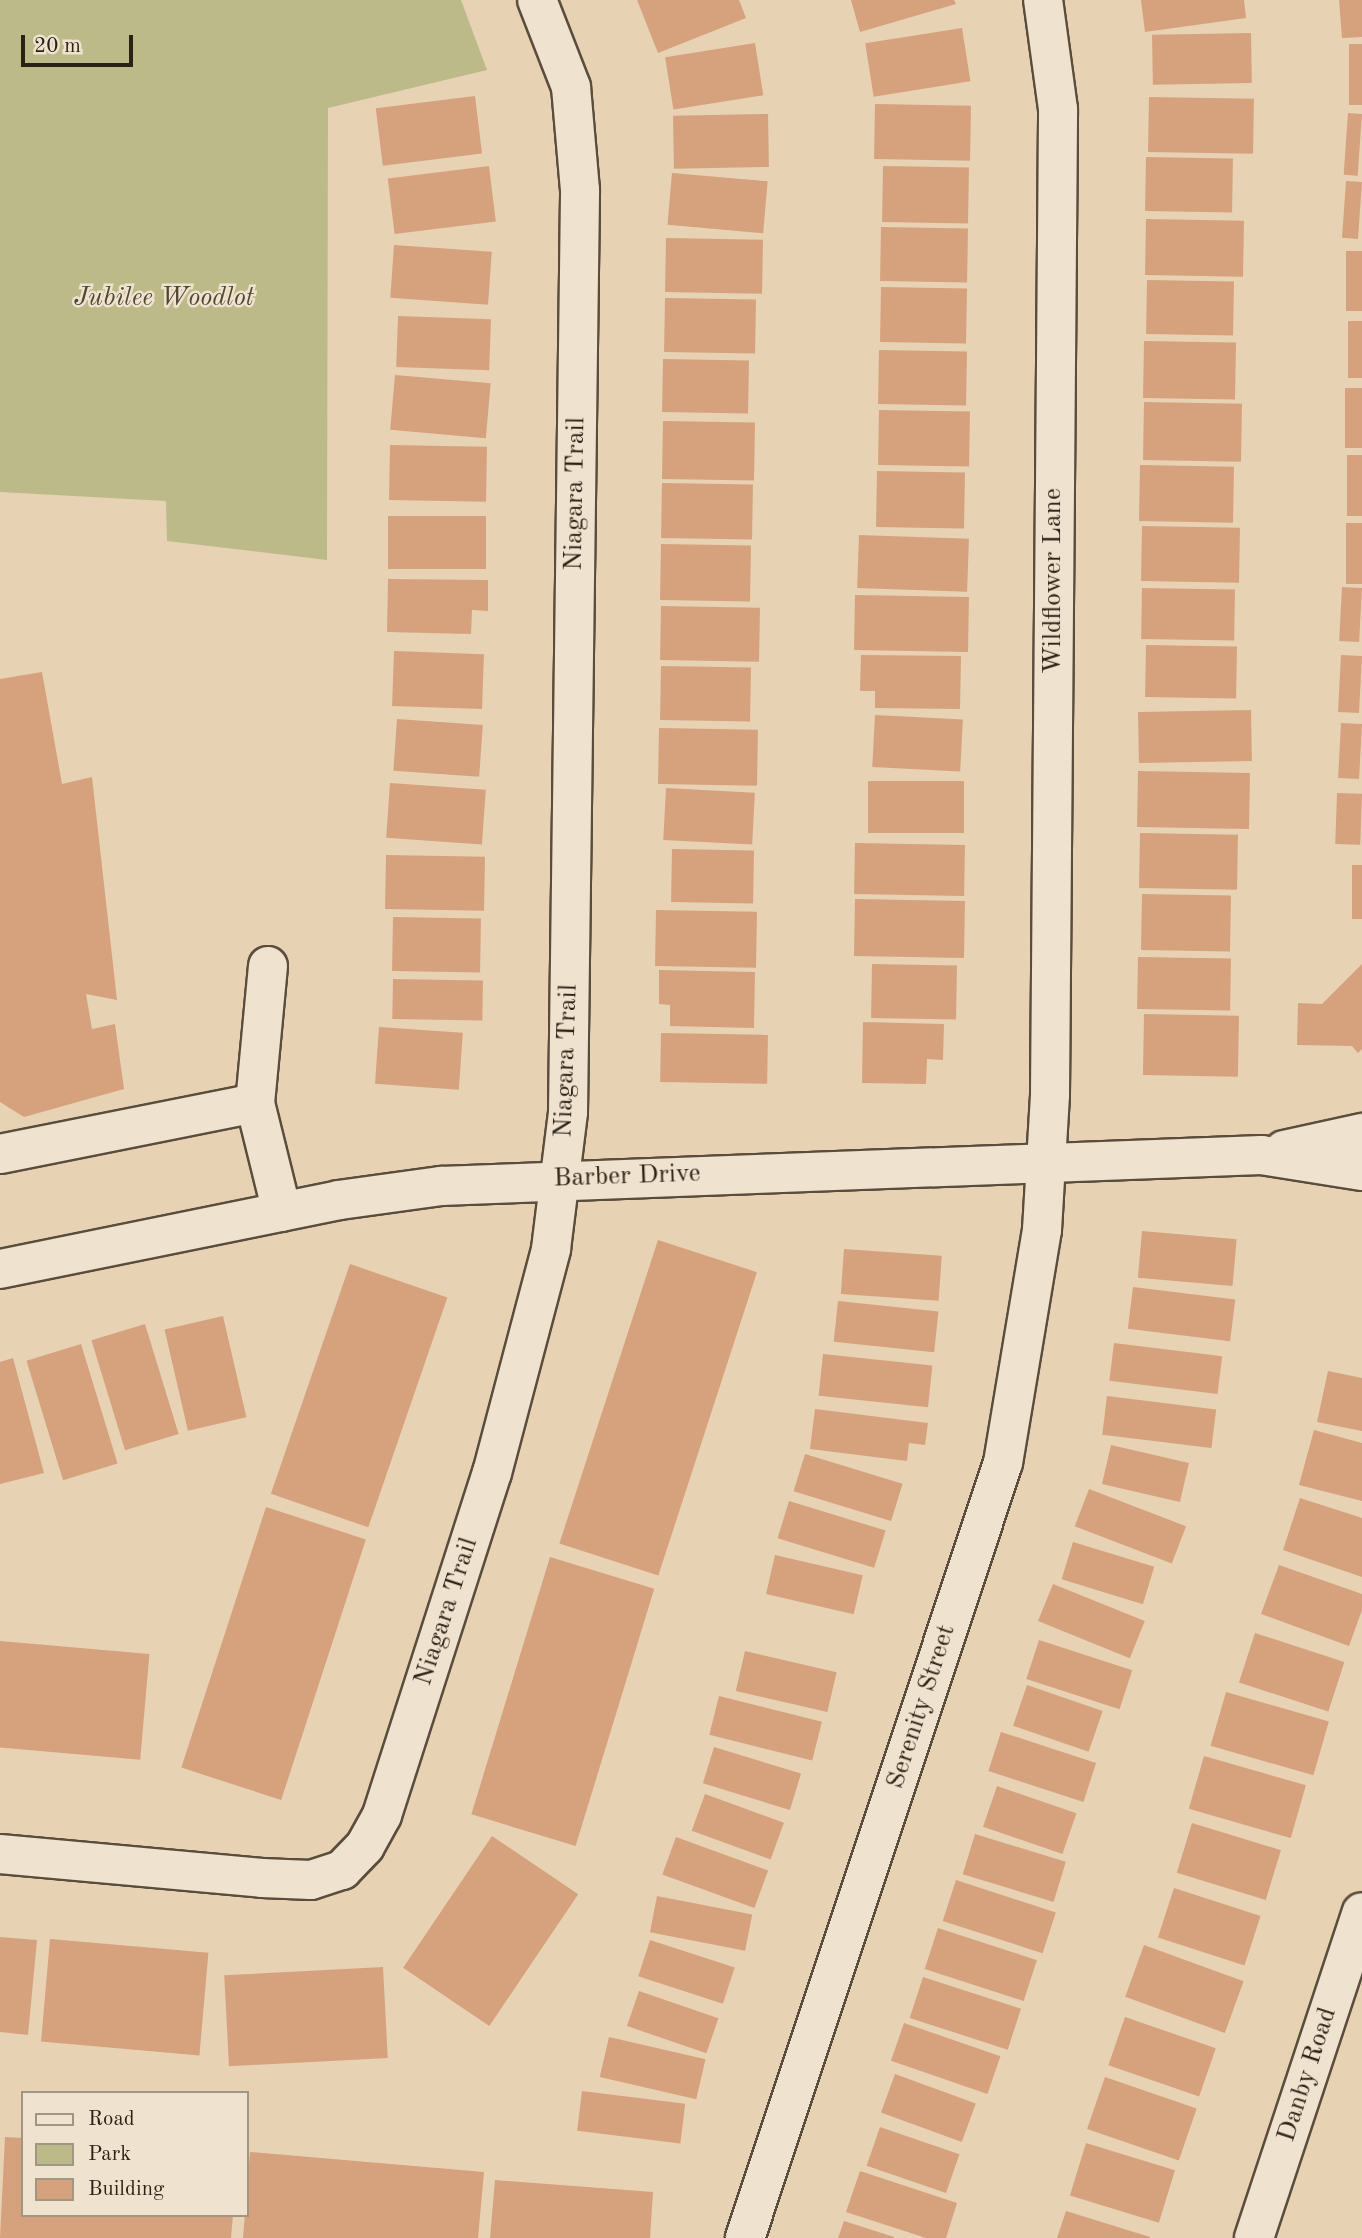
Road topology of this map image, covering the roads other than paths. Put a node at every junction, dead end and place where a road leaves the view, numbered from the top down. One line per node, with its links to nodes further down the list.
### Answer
1 (537, 0): 10 (street, Niagara Trail)
2 (1043, 0): 8 (street, Wildflower Lane)
3 (268, 966): 4 (street)
4 (255, 1102): 6 (street); 11 (street)
5 (1362, 1133): 7 (street, Barber Drive)
6 (0, 1154)
7 (1261, 1155): 8 (street, Barber Drive); 9 (street, Barber Drive)
8 (1046, 1163): 10 (street, Barber Drive); 15 (street, Serenity Street)
9 (1362, 1171)
10 (560, 1179): 11 (street, Barber Drive); 13 (street, Niagara Trail)
11 (282, 1212): 12 (street, Barber Drive)
12 (0, 1269)
13 (0, 1854)
14 (1362, 1912): 16 (street, Danby Road)
15 (745, 2238)
16 (1254, 2238)

